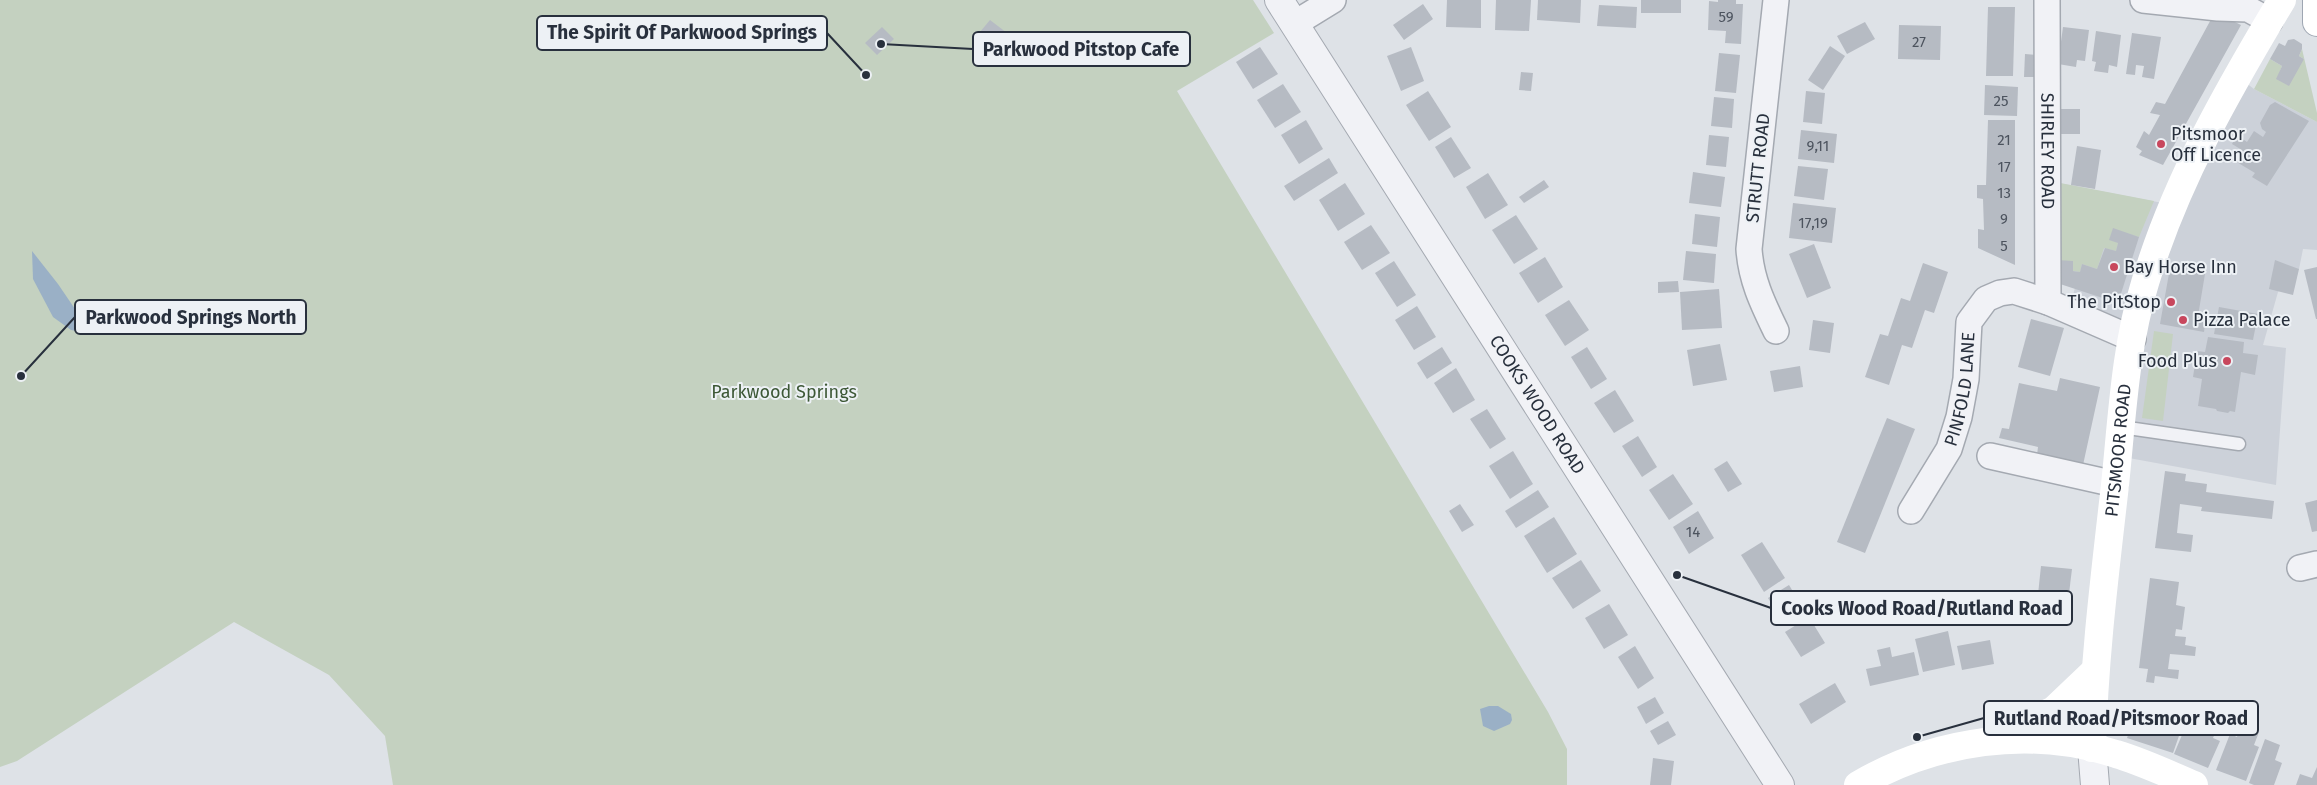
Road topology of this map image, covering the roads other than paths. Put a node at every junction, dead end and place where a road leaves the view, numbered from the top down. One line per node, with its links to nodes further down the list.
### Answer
1 (1279, 0): 9 (street, COOKS WOOD ROAD)
2 (1333, 0): 9 (street)
3 (1776, 0): 11 (street, STRUTT ROAD)
4 (2047, 0): 10 (street, SHIRLEY ROAD)
5 (2142, 0): 7 (street)
6 (2317, 0): 8 (main road)
7 (2276, 10): 12 (main road, PITSMOOR ROAD)
8 (2317, 22)
9 (1294, 24): 21 (street, COOKS WOOD ROAD)
10 (2048, 302): 12 (street, PINFOLD LANE); 17 (street, PINFOLD LANE)
11 (1776, 331)
12 (2133, 339): 13 (main road, PITSMOOR ROAD)
13 (2121, 427): 14 (lane); 16 (main road, PITSMOOR ROAD)
14 (2238, 444)
15 (1990, 456): 16 (street)
16 (2115, 484): 18 (main road, PITSMOOR ROAD)
17 (1911, 511)
18 (2095, 671): 19 (main road); 20 (main road, PITSMOOR ROAD)
19 (1985, 742): 20 (main road); 22 (main road)
20 (2092, 748): 23 (street, PITSMOOR ROAD); 24 (main road)
21 (1780, 785)
22 (1858, 785)
23 (2095, 785)
24 (2194, 785)

